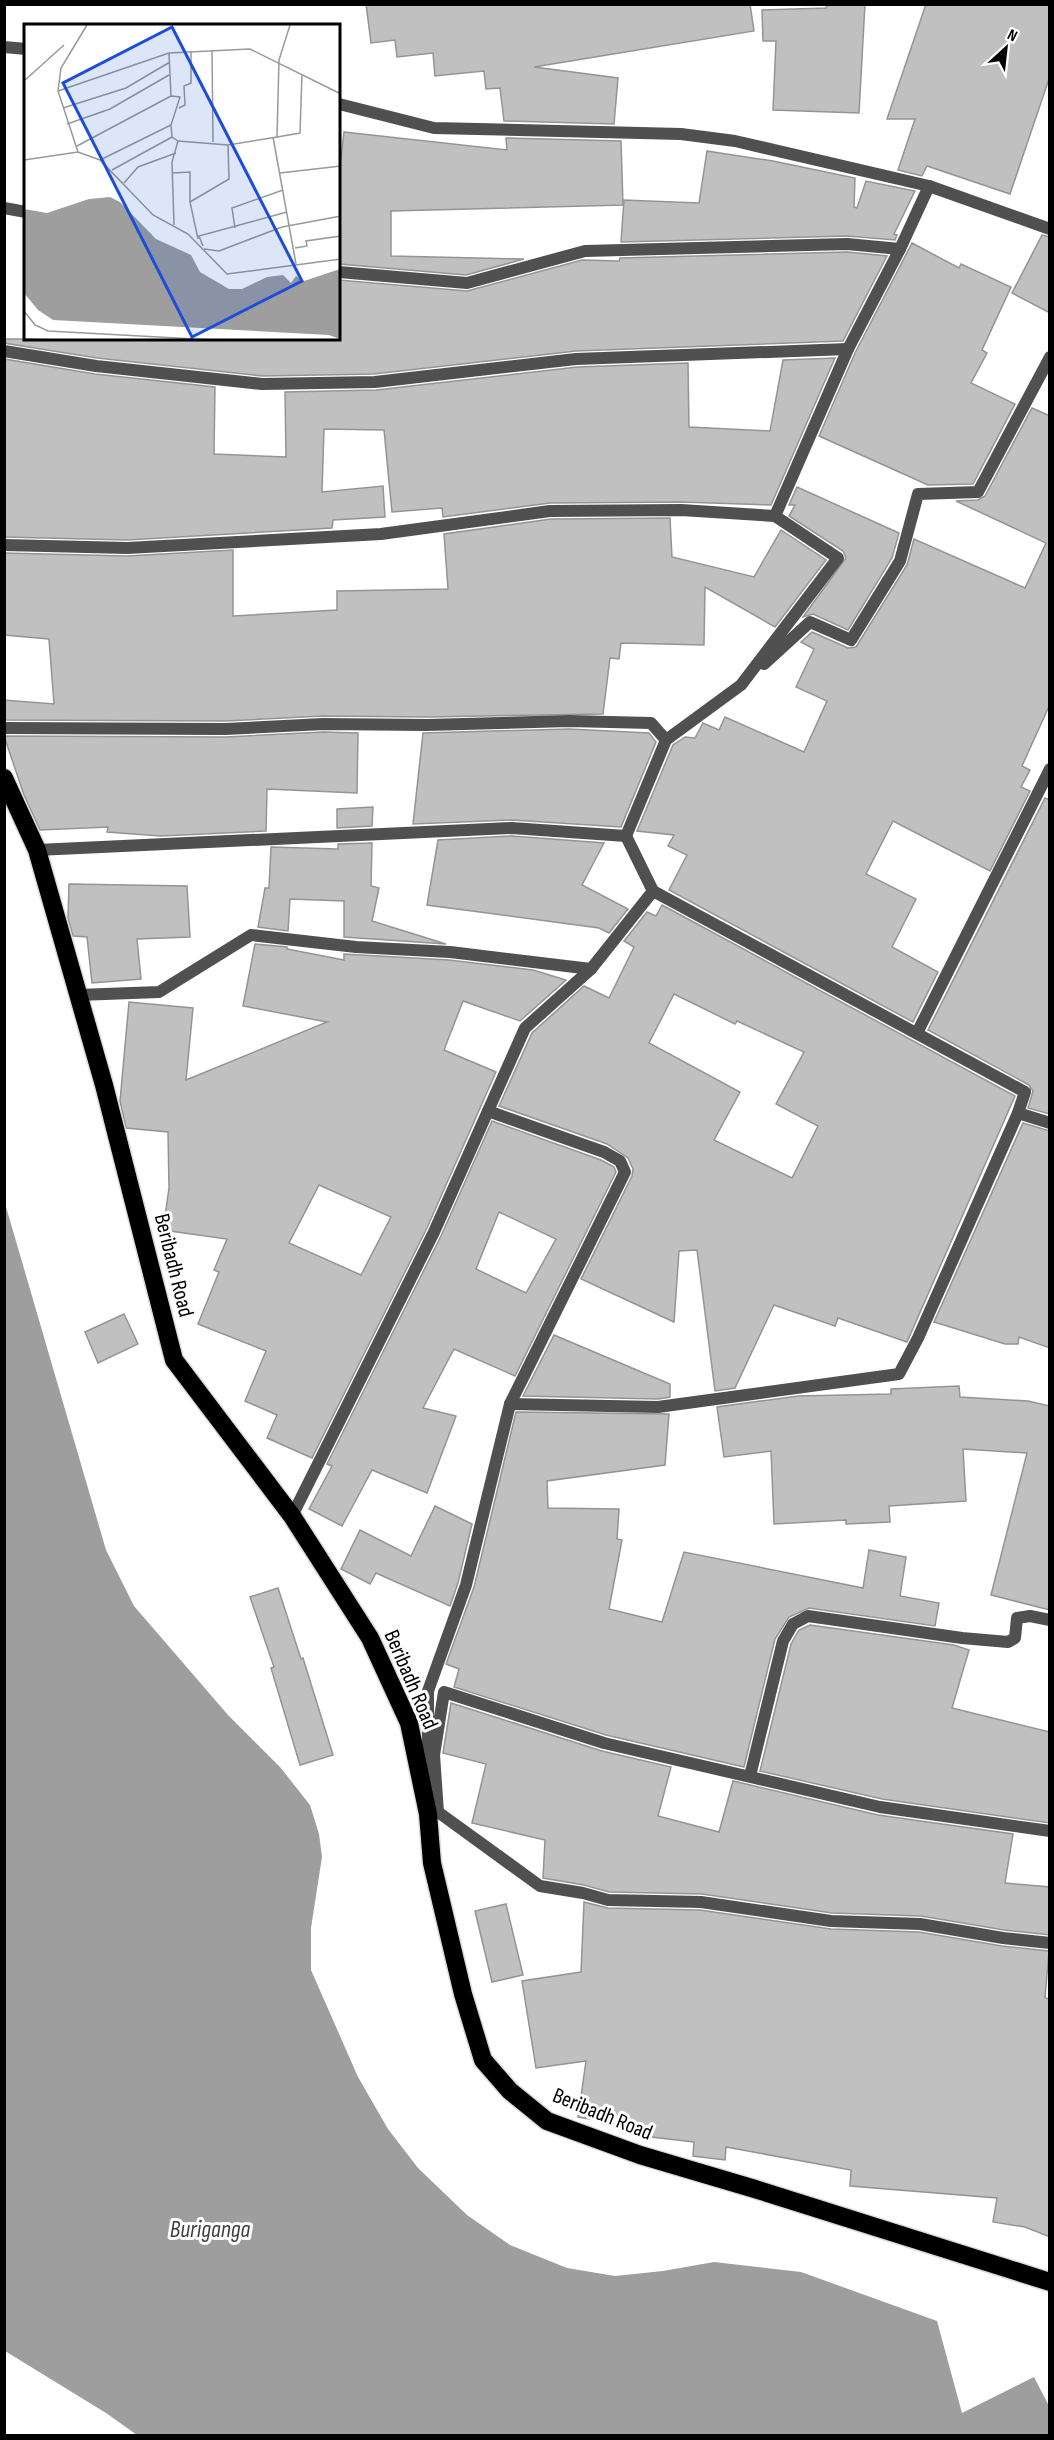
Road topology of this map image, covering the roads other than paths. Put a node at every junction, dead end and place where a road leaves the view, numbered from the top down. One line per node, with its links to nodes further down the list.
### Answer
1 (4, 47): 2 (street)
2 (24, 49)
3 (340, 104): 4 (street)
4 (929, 186): 7 (street); 8 (street)
5 (4, 208): 6 (street)
6 (24, 212)
7 (1050, 229)
8 (900, 249): 9 (street); 10 (street)
9 (340, 272)
10 (848, 349): 11 (street); 13 (street)
11 (4, 351)
12 (1050, 357): 15 (street)
13 (774, 516): 14 (street); 15 (street)
14 (4, 545)
15 (741, 685): 17 (street)
16 (4, 728): 17 (street)
17 (666, 740): 20 (street)
18 (1050, 769): 25 (street)
19 (4, 778): 21 (highway, Beribadh Road)
20 (626, 836): 21 (street); 22 (street)
21 (37, 850): 24 (highway, Beribadh Road)
22 (653, 891): 23 (street); 25 (street)
23 (591, 969): 24 (street); 26 (street)
24 (78, 995): 30 (highway, Beribadh Road)
25 (917, 1033): 27 (street)
26 (488, 1111): 29 (street); 30 (street)
27 (1018, 1113): 28 (street); 29 (street)
28 (1050, 1123)
29 (510, 1404): 33 (street)
30 (292, 1516): 33 (highway, Beribadh Road)
31 (1050, 1620): 32 (street)
32 (750, 1776): 33 (street); 34 (street)
33 (433, 1813): 35 (street); 36 (highway, Beribadh Road)
34 (1050, 1831)
35 (1050, 1942)
36 (1050, 2282)

